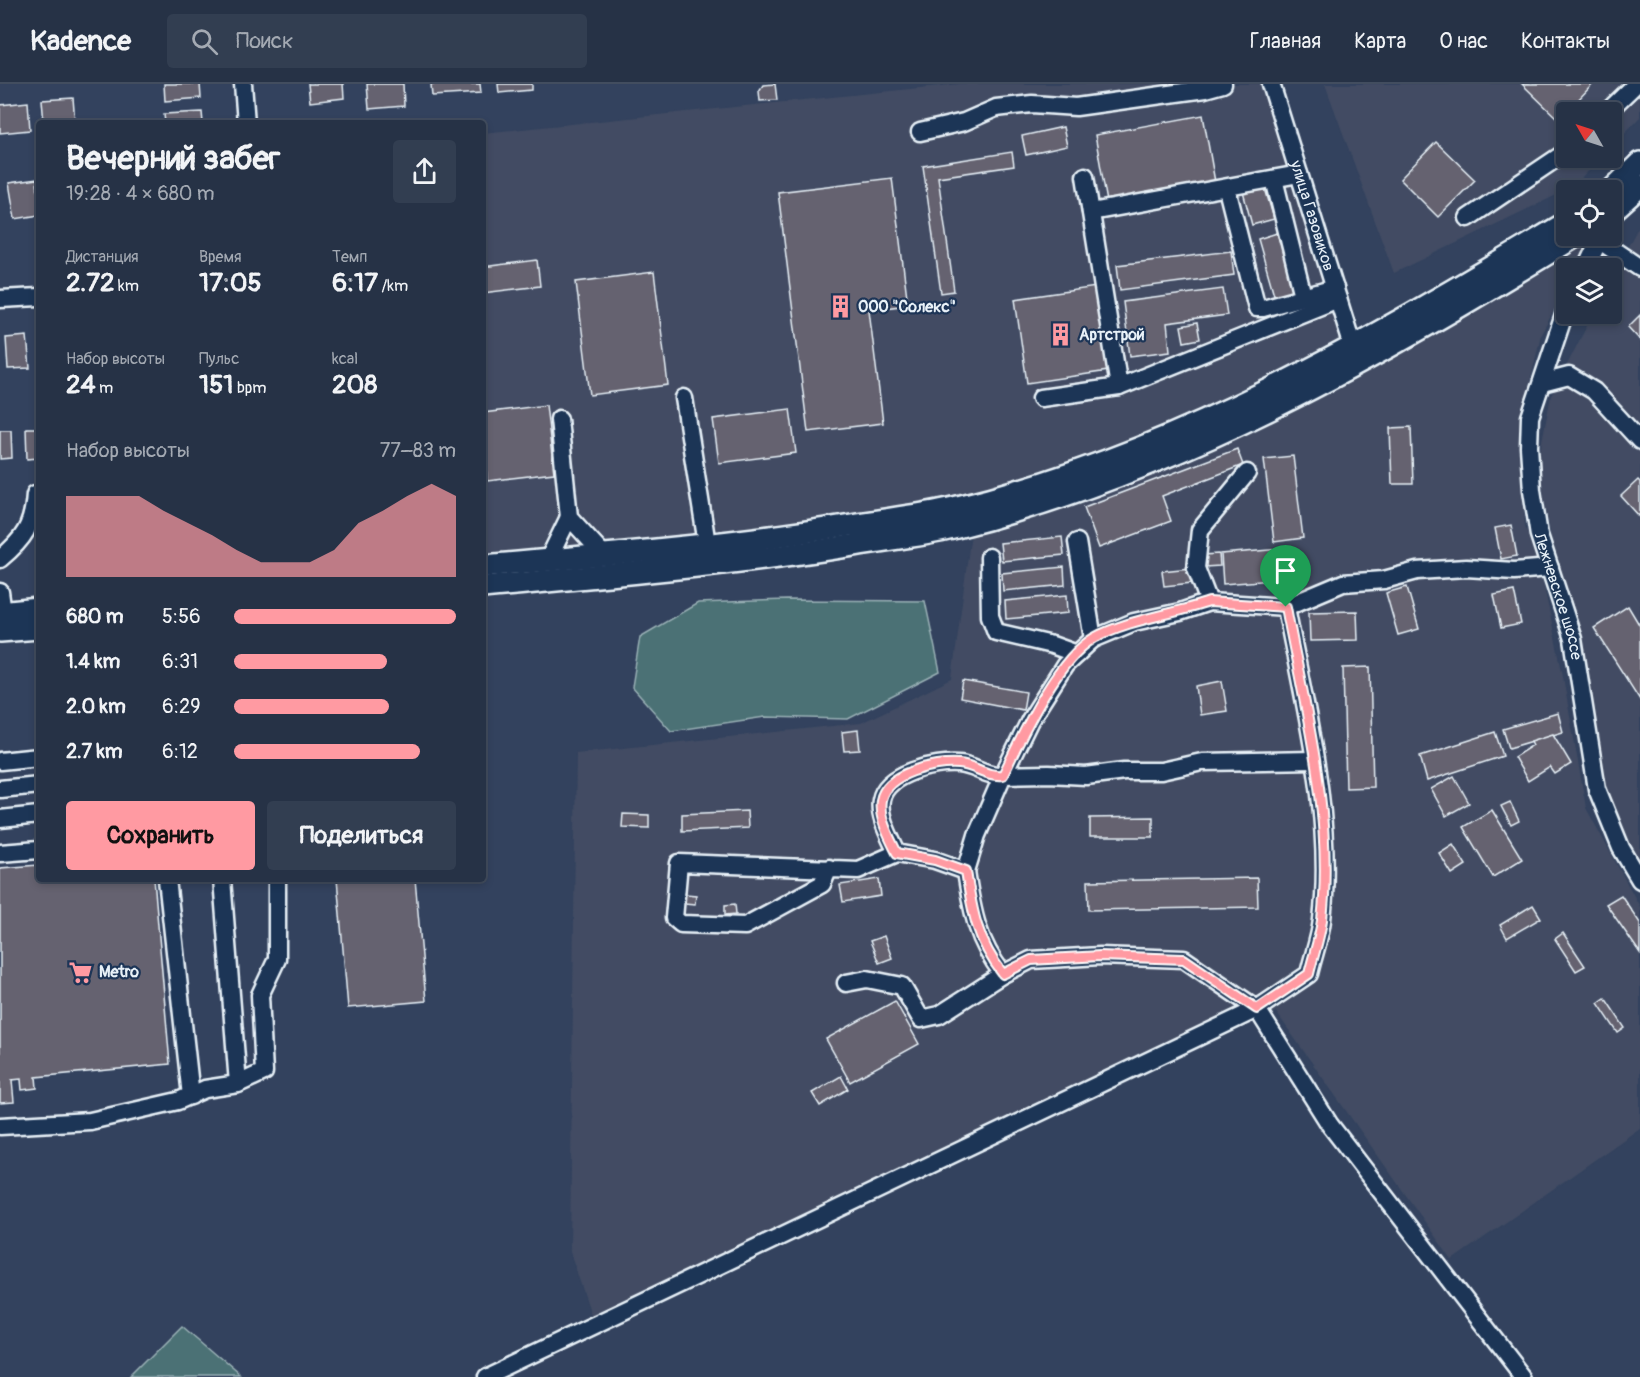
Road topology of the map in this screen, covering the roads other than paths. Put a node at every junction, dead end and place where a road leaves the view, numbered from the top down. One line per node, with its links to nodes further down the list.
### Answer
1 (243, 84): 6 (street)
2 (1223, 84): 7 (street)
3 (1271, 84): 10 (street, улица Газовиков)
4 (1637, 87): 5 (street)
5 (1618, 102)
6 (246, 120)
7 (920, 132)
8 (1556, 159): 18 (street)
9 (1640, 163): 13 (main road)
10 (1299, 174): 12 (street); 23 (street, улица Газовиков)
11 (1085, 176): 17 (street)
12 (1274, 179): 15 (street); 24 (street)
13 (1622, 180)
14 (1640, 186): 16 (main road)
15 (1227, 189): 17 (street); 24 (street)
16 (1622, 202)
17 (1090, 212): 30 (street)
18 (1468, 218)
19 (1556, 229): 28 (main road)
20 (1559, 246): 46 (main road)
21 (1611, 246): 22 (street)
22 (1640, 268)
23 (1336, 294): 24 (street); 28 (street, улица Газовиков); 30 (street)
24 (1303, 296)
25 (36, 297): 26 (street)
26 (0, 299)
27 (1561, 324): 29 (street, Лежневское шоссе)
28 (1353, 347): 39 (main road)
29 (1542, 383): 34 (street); 45 (street, Лежневское шоссе)
30 (1119, 387): 32 (street)
31 (684, 398): 39 (street)
32 (1041, 398)
33 (559, 418): 37 (street)
34 (1640, 441)
35 (1247, 473): 47 (street)
36 (35, 494): 42 (street)
37 (569, 518): 40 (street); 43 (street)
38 (1077, 542): 52 (street)
39 (707, 544): 40 (main road)
40 (603, 554): 43 (main road)
41 (989, 557): 53 (street)
42 (0, 559)
43 (548, 560): 44 (main road)
44 (486, 566)
45 (1550, 568): 48 (street); 67 (street, Лежневское шоссе)
46 (486, 587)
47 (1209, 602): 48 (street); 52 (street)
48 (1286, 607): 55 (street)
49 (36, 609): 50 (main road)
50 (1, 612): 51 (main road)
51 (36, 627)
52 (1093, 639): 53 (street)
53 (1077, 654): 57 (street)
54 (36, 757): 56 (street)
55 (1314, 760): 57 (street); 73 (street)
56 (0, 761)
57 (1003, 775): 64 (street); 66 (street)
58 (36, 785): 59 (street)
59 (0, 789)
60 (36, 815): 61 (street)
61 (0, 819)
62 (36, 850): 63 (street)
63 (0, 853)
64 (897, 853): 65 (street); 66 (street)
65 (830, 868): 65 (street)
66 (966, 871): 71 (street)
67 (1640, 880)
68 (167, 882): 75 (street)
69 (222, 882): 74 (street)
70 (277, 882): 74 (street)
71 (1003, 974): 72 (street); 73 (street)
72 (846, 983)
73 (1257, 1009): 77 (street); 78 (street)
74 (238, 1084): 75 (street)
75 (191, 1096): 76 (street)
76 (0, 1126)
77 (485, 1377)
78 (1524, 1377)

